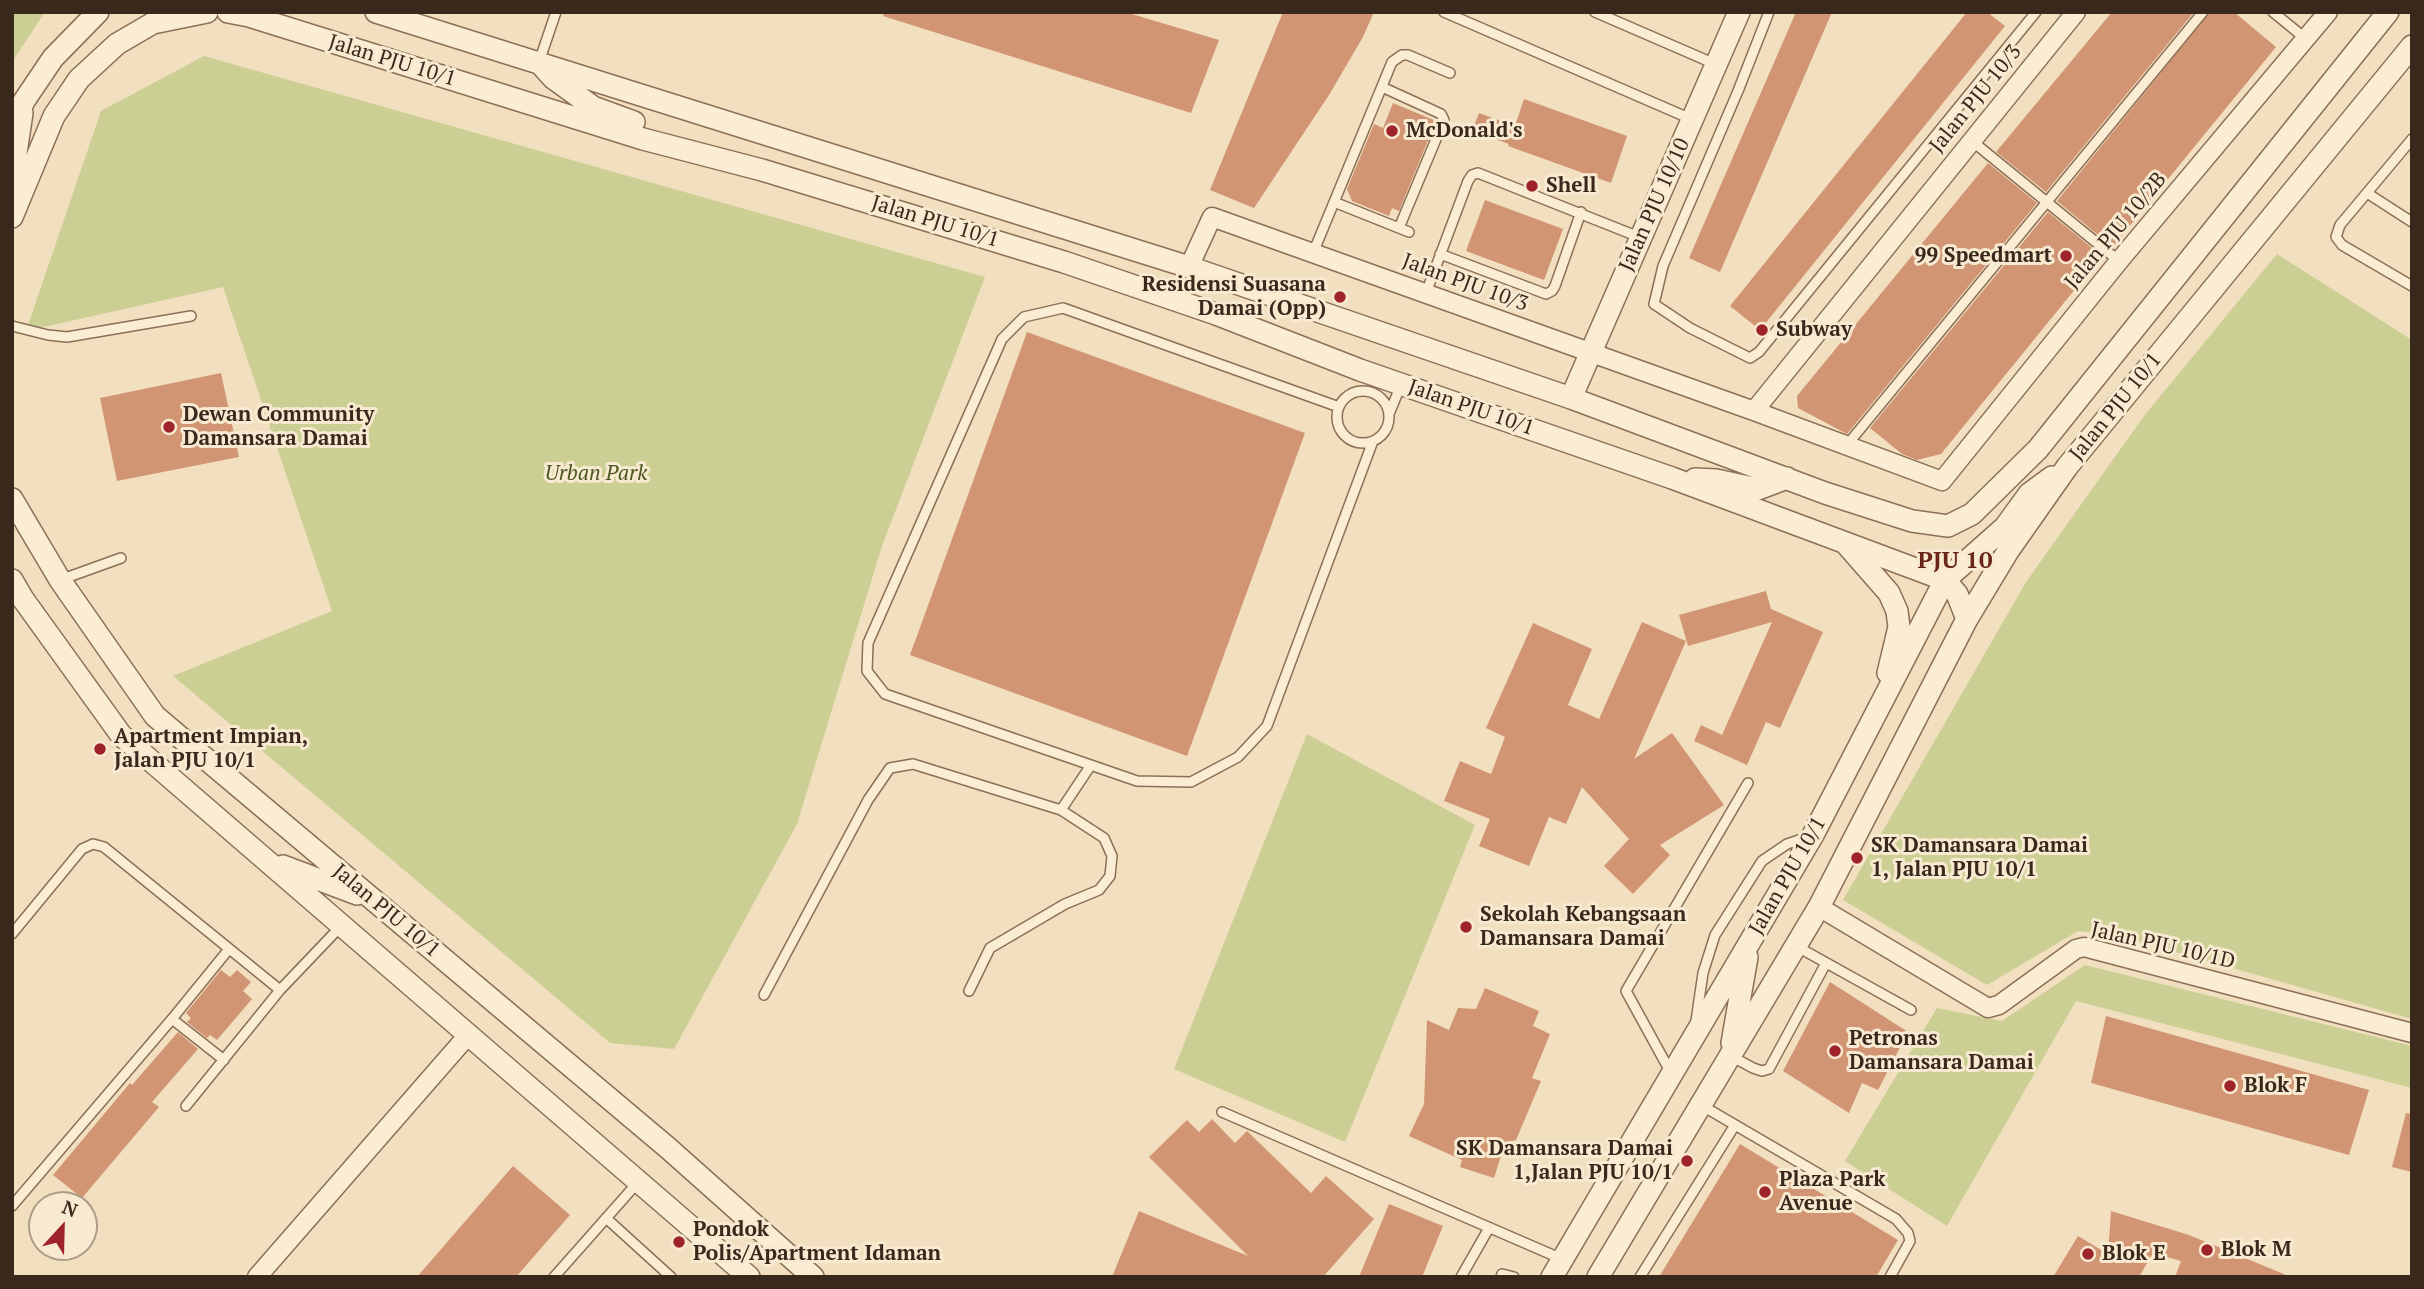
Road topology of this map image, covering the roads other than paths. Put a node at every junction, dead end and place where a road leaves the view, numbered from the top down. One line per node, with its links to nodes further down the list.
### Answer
1 (98, 12): 22 (street)
2 (207, 12): 33 (street)
3 (228, 12): 27 (street, Jalan PJU 10/1)
4 (376, 12): 18 (street, Jalan PJU 10/1)
5 (556, 12): 18 (lane)
6 (1444, 12): 23 (lane)
7 (1595, 12): 19 (lane)
8 (1739, 12): 19 (street, Jalan PJU 10/10)
9 (1769, 12): 10 (lane)
10 (2036, 12)
11 (2076, 12): 26 (street, Jalan PJU 10/3)
12 (2203, 12): 31 (lane)
13 (2273, 12): 16 (lane)
14 (2328, 12): 16 (street, Jalan PJU 10/2B)
15 (2388, 12): 58 (street, Jalan PJU 10/1)
16 (2306, 39): 40 (street, Jalan PJU 10/2B)
17 (2412, 46): 56 (street, Jalan PJU 10/1)
18 (539, 62): 27 (street); 41 (street, Jalan PJU 10/1)
19 (1717, 65): 23 (street, Jalan PJU 10/10)
20 (1450, 73): 21 (lane)
21 (1382, 88): 30 (lane); 35 (lane)
22 (24, 101): 24 (street); 28 (street)
23 (1693, 119): 37 (street, Jalan PJU 10/10)
24 (12, 128)
25 (2412, 139): 29 (lane)
26 (1972, 141): 31 (lane); 52 (street, Jalan PJU 10/3)
27 (762, 170): 47 (street, Jalan PJU 10/1)
28 (12, 180)
29 (2367, 194): 34 (lane); 42 (lane)
30 (1334, 202): 35 (lane); 38 (lane)
31 (2047, 202): 40 (lane); 55 (lane)
32 (1581, 212): 37 (lane); 39 (lane); 39 (lane)
33 (12, 217)
34 (2412, 222)
35 (1399, 228): 36 (lane)
36 (1409, 232)
37 (1641, 238): 46 (street, Jalan PJU 10/10)
38 (1313, 253): 41 (street, Jalan PJU 10/3); 43 (street, Jalan PJU 10/3)
39 (1440, 254): 43 (lane)
40 (2119, 261): 59 (street, Jalan PJU 10/2B)
41 (1189, 267): 50 (street, Jalan PJU 10/1)
42 (2412, 286)
43 (1426, 293): 46 (street, Jalan PJU 10/3)
44 (191, 316): 45 (lane)
45 (12, 326)
46 (1591, 353): 50 (street, Jalan PJU 10/10); 52 (street, Jalan PJU 10/3)
47 (1360, 370): 48 (street, Jalan PJU 10/1); 49 (lane)
48 (1402, 384): 53 (lane); 57 (street, Jalan PJU 10/1)
49 (1350, 394): 51 (lane); 53 (lane)
50 (1571, 398): 58 (street, Jalan PJU 10/1)
51 (1339, 407): 54 (lane); 69 (lane)
52 (1754, 411): 55 (street, Jalan PJU 10/3)
53 (1390, 414): 54 (lane)
54 (1373, 442): 69 (lane)
55 (1847, 445): 59 (street, Jalan PJU 10/3)
56 (2067, 467): 65 (street); 67 (street, Jalan PJU 10/1)
57 (1672, 478): 58 (street); 61 (street, Jalan PJU 10/1)
58 (1787, 478)
59 (1942, 481)
60 (12, 499): 64 (street, Jalan PJU 10/1)
61 (1846, 543): 65 (street, Jalan PJU 10/1); 68 (street)
62 (121, 558): 64 (lane)
63 (12, 580): 66 (street, Jalan PJU 10/1)
64 (60, 580): 74 (street, Jalan PJU 10/1)
65 (1945, 580): 67 (street); 68 (street, Jalan PJU 10/1)
66 (18, 602): 73 (street, Jalan PJU 10/1)
67 (1967, 619): 75 (street, Jalan PJU 10/1)
68 (1882, 700): 72 (street, Jalan PJU 10/1)
69 (1091, 765): 71 (lane)
70 (1748, 783): 92 (lane)
71 (1061, 810): 83 (lane); 84 (lane)
72 (1813, 835): 78 (street, Jalan PJU 10/1); 89 (lane)
73 (269, 861): 74 (street); 76 (street, Jalan PJU 10/1)
74 (373, 899): 106 (street, Jalan PJU 10/1)
75 (1819, 907): 79 (street, Jalan PJU 10/1); 87 (street, Jalan PJU 10/1D)
76 (343, 925): 82 (lane); 88 (street, Jalan PJU 10/1)
77 (12, 934): 80 (lane)
78 (1749, 945): 89 (street, Jalan PJU 10/1); 90 (street)
79 (1796, 946): 81 (lane); 90 (street, Jalan PJU 10/1)
80 (229, 949): 82 (lane); 86 (lane)
81 (1826, 963): 85 (lane); 90 (lane)
82 (281, 990): 91 (lane)
83 (968, 991)
84 (764, 995)
85 (1911, 1010)
86 (172, 1019): 91 (lane); 98 (lane)
87 (2412, 1033)
88 (470, 1034): 97 (street, Jalan PJU 10/1); 102 (street)
89 (1693, 1040): 92 (street, Jalan PJU 10/1)
90 (1730, 1056): 93 (street, Jalan PJU 10/1)
91 (224, 1060): 94 (lane)
92 (1672, 1074): 101 (street, Jalan PJU 10/1)
93 (1701, 1105): 96 (lane); 110 (street, Jalan PJU 10/1)
94 (186, 1106)
95 (1222, 1112): 100 (lane)
96 (1735, 1125): 111 (lane); 112 (lane)
97 (640, 1180): 99 (lane); 105 (street, Jalan PJU 10/1)
98 (12, 1206)
99 (606, 1218): 103 (lane); 104 (lane)
100 (1489, 1228): 101 (lane); 107 (lane)
101 (1557, 1268)
102 (257, 1277)
103 (554, 1277)
104 (671, 1277)
105 (750, 1277)
106 (813, 1277)
107 (1461, 1277)
108 (1501, 1277): 109 (lane)
109 (1514, 1277)
110 (1598, 1277)
111 (1640, 1277)
112 (1890, 1277)

